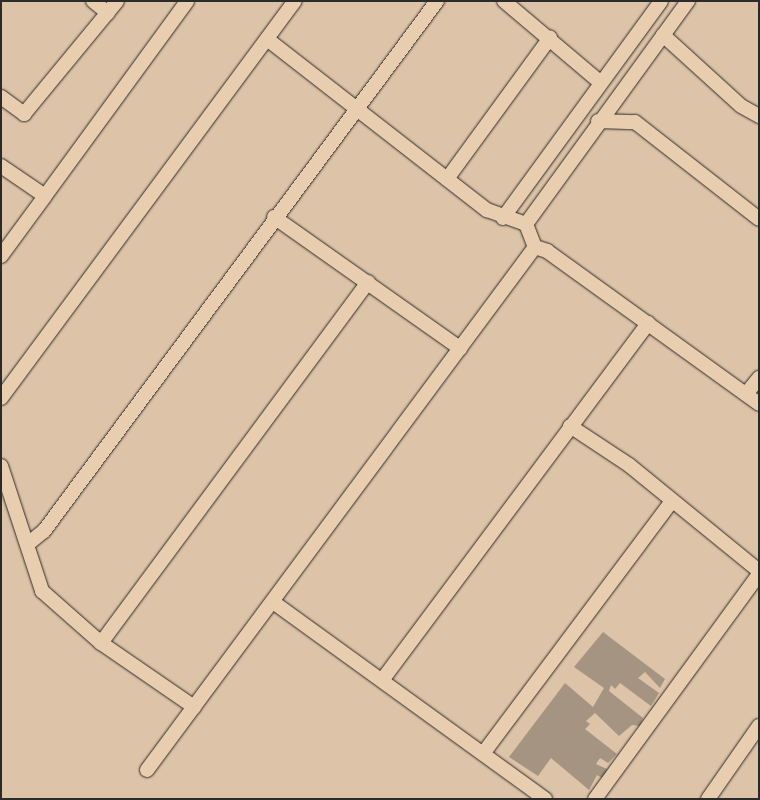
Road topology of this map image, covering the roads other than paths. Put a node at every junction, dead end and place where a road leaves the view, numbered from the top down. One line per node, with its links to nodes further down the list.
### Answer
1 (93, 1): 9 (street)
2 (117, 1): 9 (street)
3 (187, 1): 20 (street)
4 (295, 1): 12 (street)
5 (437, 1): 15 (street)
6 (504, 1): 11 (street)
7 (661, 1): 13 (street)
8 (688, 1): 10 (street)
9 (108, 13): 14 (street)
10 (663, 35): 16 (street); 17 (street)
11 (550, 38): 13 (street); 19 (street)
12 (267, 39): 15 (street); 32 (street)
13 (600, 82): 22 (street)
14 (1, 97)
15 (355, 109): 19 (street); 21 (street)
16 (759, 116)
17 (598, 121): 23 (street); 24 (street)
18 (1, 166): 20 (street)
19 (447, 179): 22 (street)
20 (45, 196): 26 (street)
21 (274, 217): 27 (street); 37 (street)
22 (503, 218): 24 (street)
23 (759, 219)
24 (526, 224): 25 (street)
25 (535, 247): 28 (street); 29 (street)
26 (1, 256)
27 (368, 282): 29 (street); 40 (street)
28 (648, 323): 31 (street); 34 (street)
29 (460, 348): 39 (street)
30 (759, 378): 31 (street)
31 (746, 394): 33 (street)
32 (1, 398)
33 (759, 404)
34 (570, 426): 36 (street); 41 (street)
35 (1, 466): 37 (street)
36 (672, 501): 38 (street); 44 (street)
37 (29, 543): 40 (street)
38 (759, 572): 47 (street)
39 (274, 602): 41 (street); 42 (street)
40 (101, 643): 42 (street)
41 (383, 679): 44 (street)
42 (194, 707): 45 (street)
43 (759, 726): 48 (street)
44 (485, 751): 46 (street)
45 (147, 770)
46 (545, 799)
47 (595, 799)
48 (708, 799)

